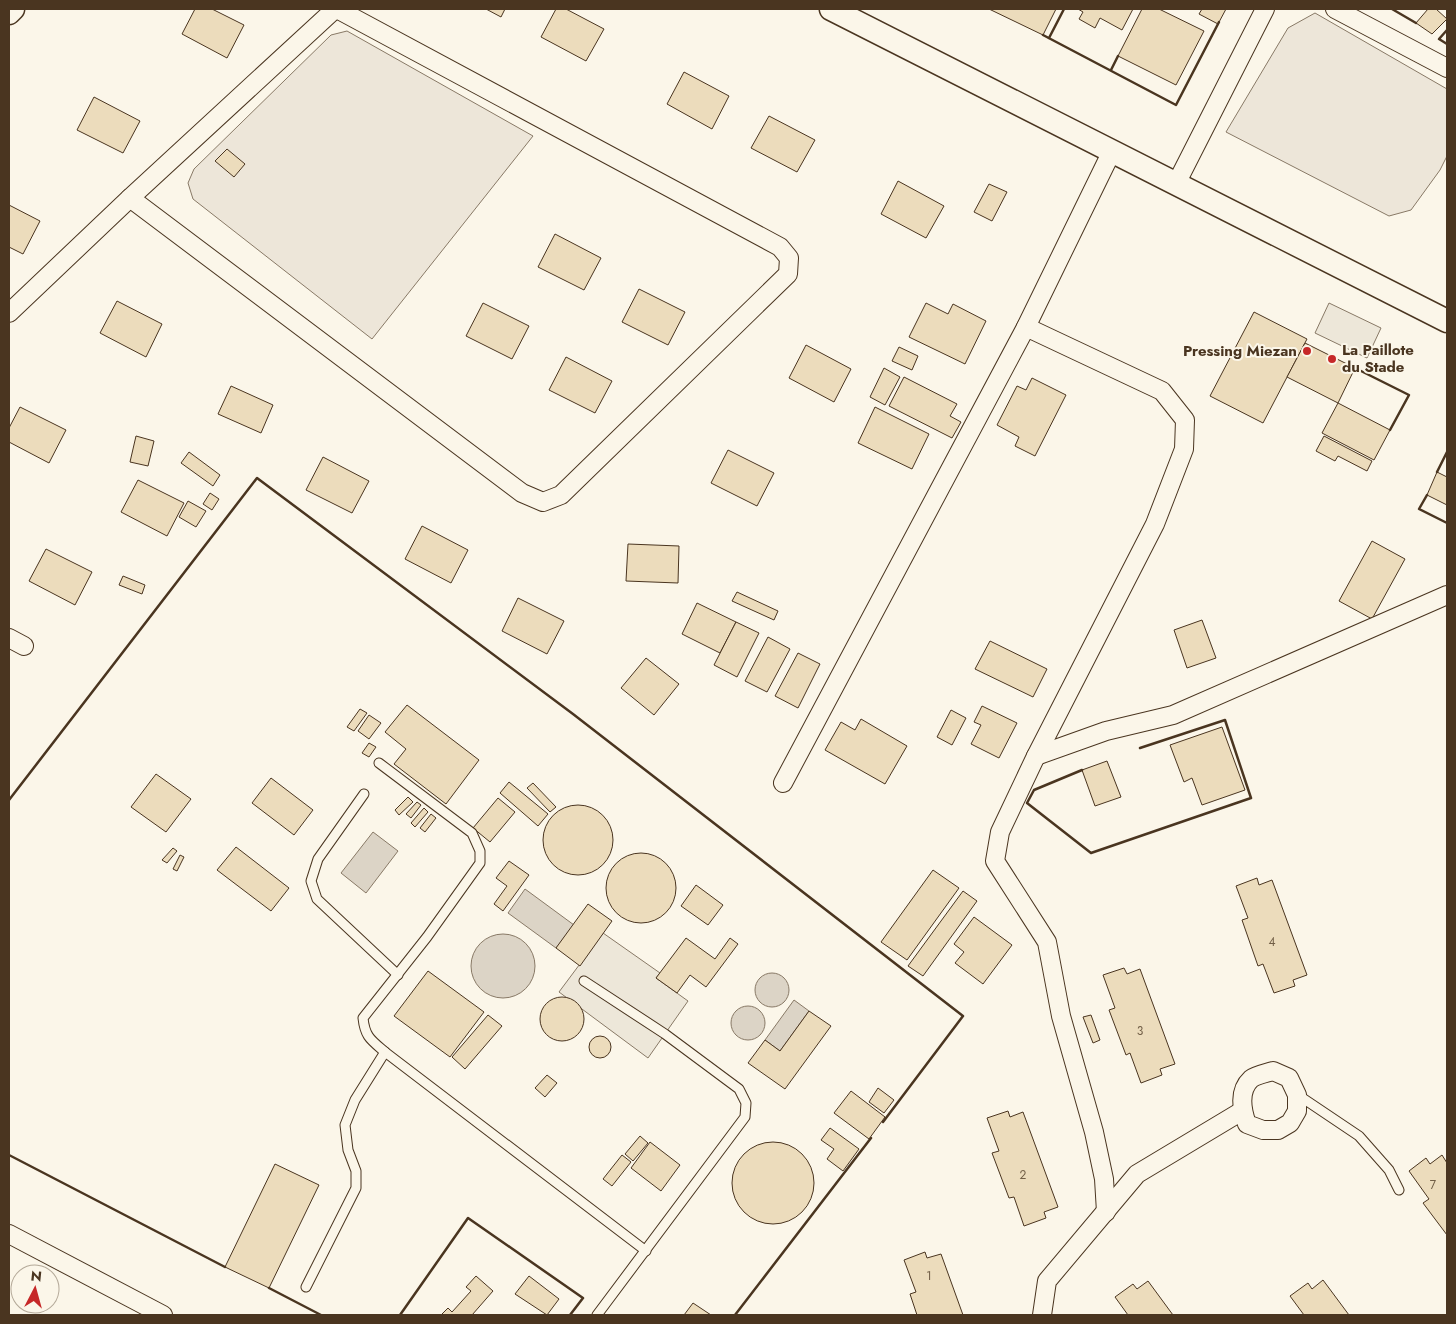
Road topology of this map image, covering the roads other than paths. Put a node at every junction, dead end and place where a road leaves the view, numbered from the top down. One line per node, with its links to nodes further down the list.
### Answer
1 (13, 9): 6 (street)
2 (336, 9): 10 (street); 10 (street)
3 (831, 9): 8 (street)
4 (1265, 9): 9 (street)
5 (1335, 9): 7 (street)
6 (9, 13)
7 (1447, 68)
8 (1112, 151): 9 (street); 13 (street)
9 (1176, 184): 12 (street)
10 (130, 198): 11 (street)
11 (9, 313)
12 (1447, 321)
13 (1026, 327): 15 (street); 17 (street)
14 (1447, 595): 15 (street)
15 (1036, 756): 25 (street)
16 (379, 763): 19 (lane)
17 (783, 783)
18 (364, 794): 19 (lane)
19 (398, 975): 21 (lane)
20 (584, 980): 27 (lane)
21 (385, 1052): 27 (lane); 28 (lane)
22 (1297, 1095): 23 (street); 23 (street); 24 (lane)
23 (1242, 1111): 25 (street)
24 (1399, 1190)
25 (1106, 1212): 31 (street)
26 (9, 1234): 29 (street)
27 (646, 1251): 30 (lane)
28 (306, 1287)
29 (161, 1315)
30 (597, 1315)
31 (1042, 1315)

